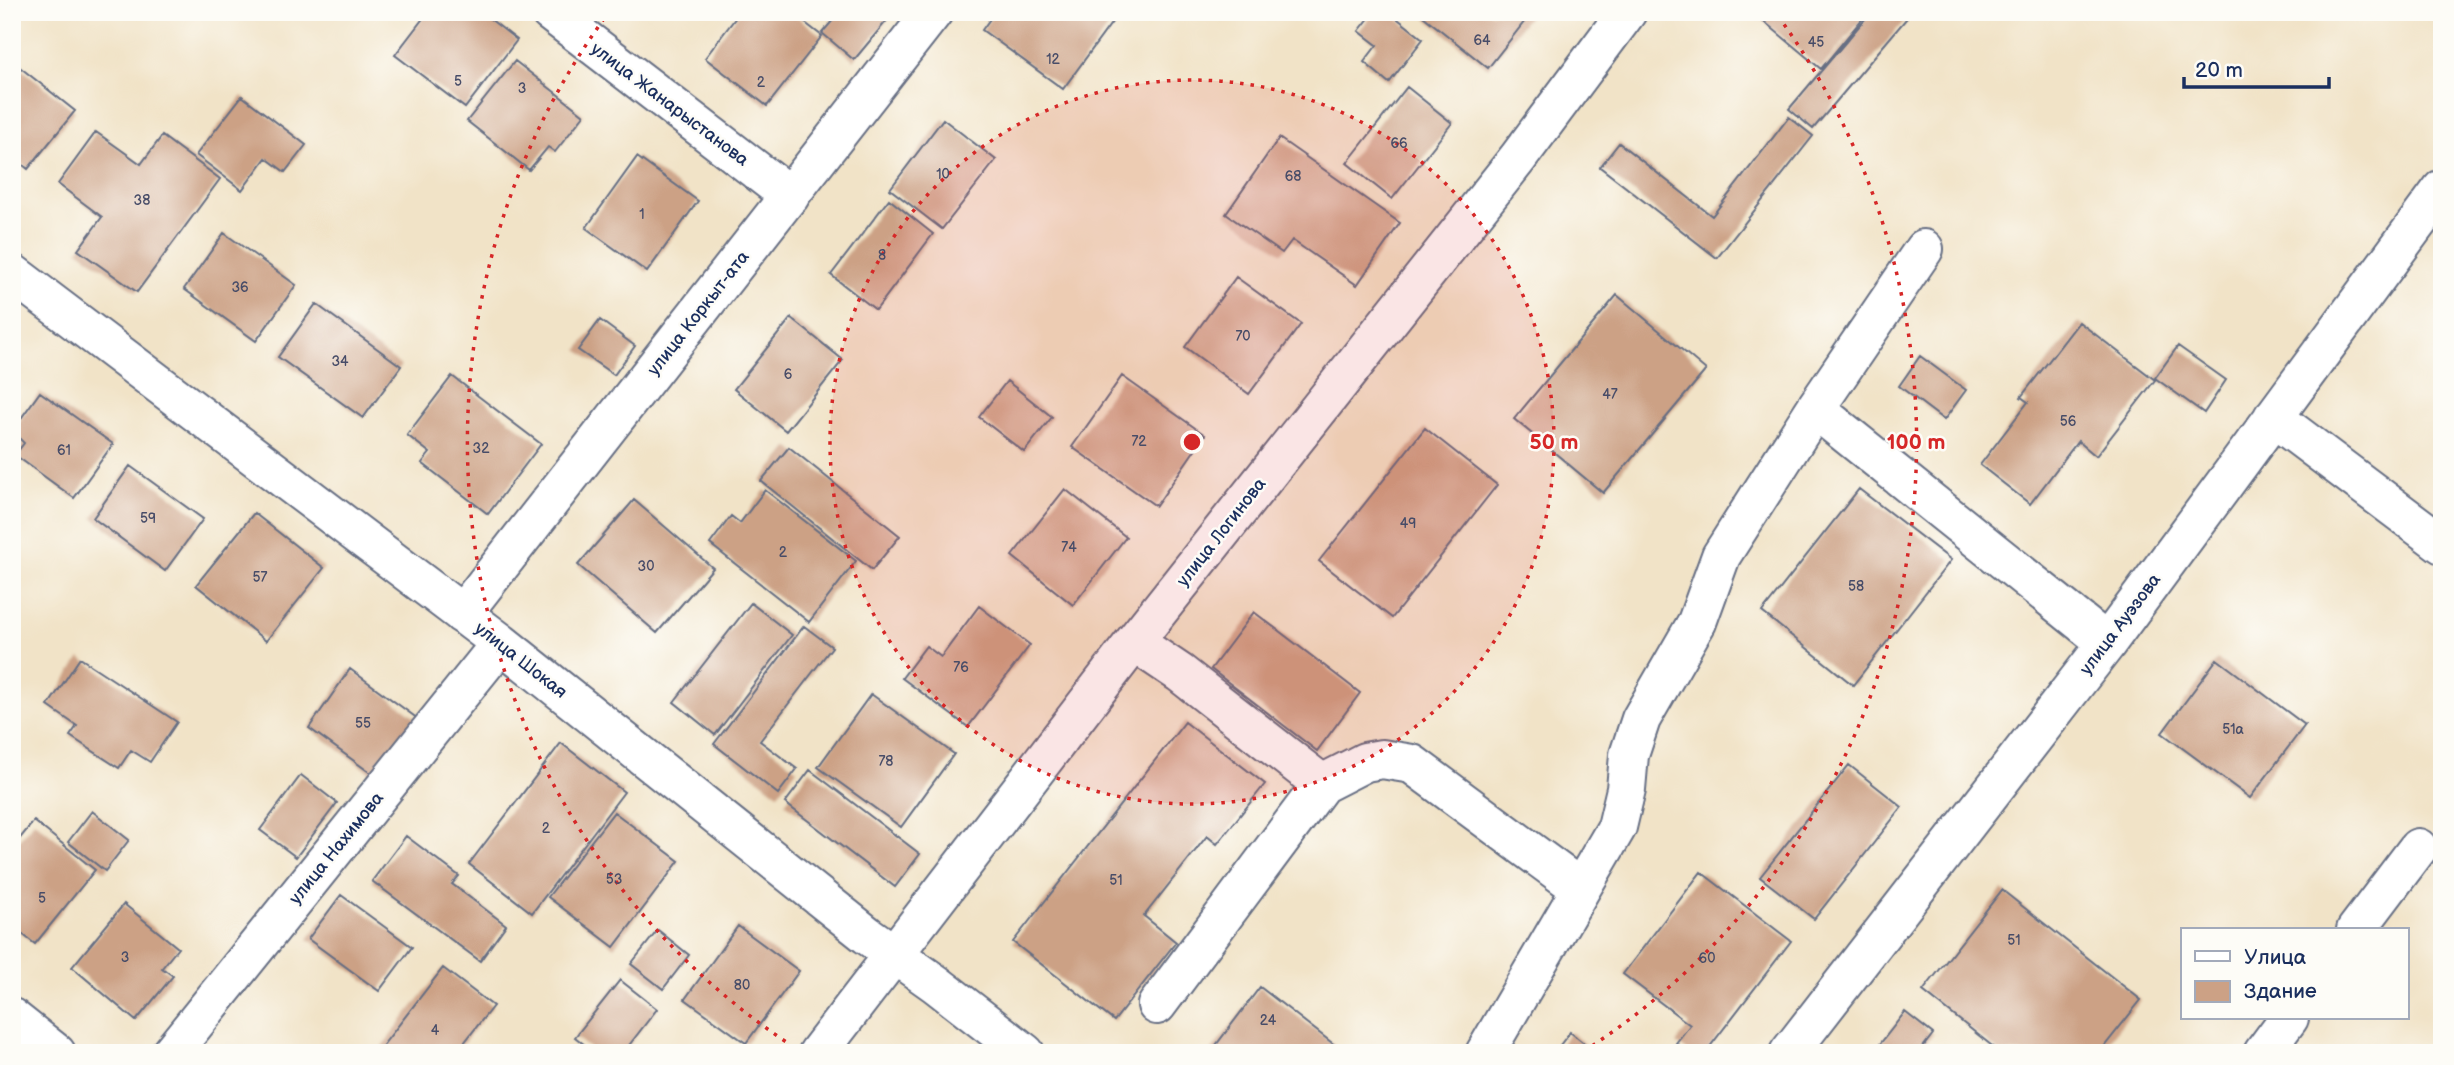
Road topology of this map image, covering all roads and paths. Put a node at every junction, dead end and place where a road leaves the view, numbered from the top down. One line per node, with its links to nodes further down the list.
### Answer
1 (550, 12): 5 (street, улица Жанарыстанова)
2 (933, 12): 5 (street, улица Коркыт-ата)
3 (1627, 12): 12 (street, улица Логинова)
4 (2442, 188): 9 (street, улица Ауэзова)
5 (790, 196): 11 (street, улица Коркыт-ата)
6 (1924, 249): 8 (street)
7 (12, 273): 11 (street, улица Шокая)
8 (1815, 409): 14 (street); 17 (street)
9 (2273, 417): 10 (street); 14 (street, улица Ауэзова)
10 (2442, 544)
11 (462, 614): 13 (street, улица Шокая)
12 (1134, 642): 15 (street); 19 (street, улица Логинова)
13 (501, 643): 19 (street, улица Шокая); 24 (street, улица Нахимова)
14 (2107, 643): 28 (street, улица Ауэзова)
15 (1322, 784): 17 (street); 20 (street)
16 (2418, 848): 18 (street)
17 (1580, 887): 27 (street)
18 (2358, 928)
19 (894, 955): 25 (street, улица Логинова); 26 (street, улица Шокая)
20 (1157, 1005)
21 (12, 1018): 23 (street)
22 (2288, 1020): 29 (street)
23 (56, 1053)
24 (171, 1053)
25 (818, 1053)
26 (1025, 1053)
27 (1485, 1053)
28 (1789, 1053)
29 (2263, 1053)

